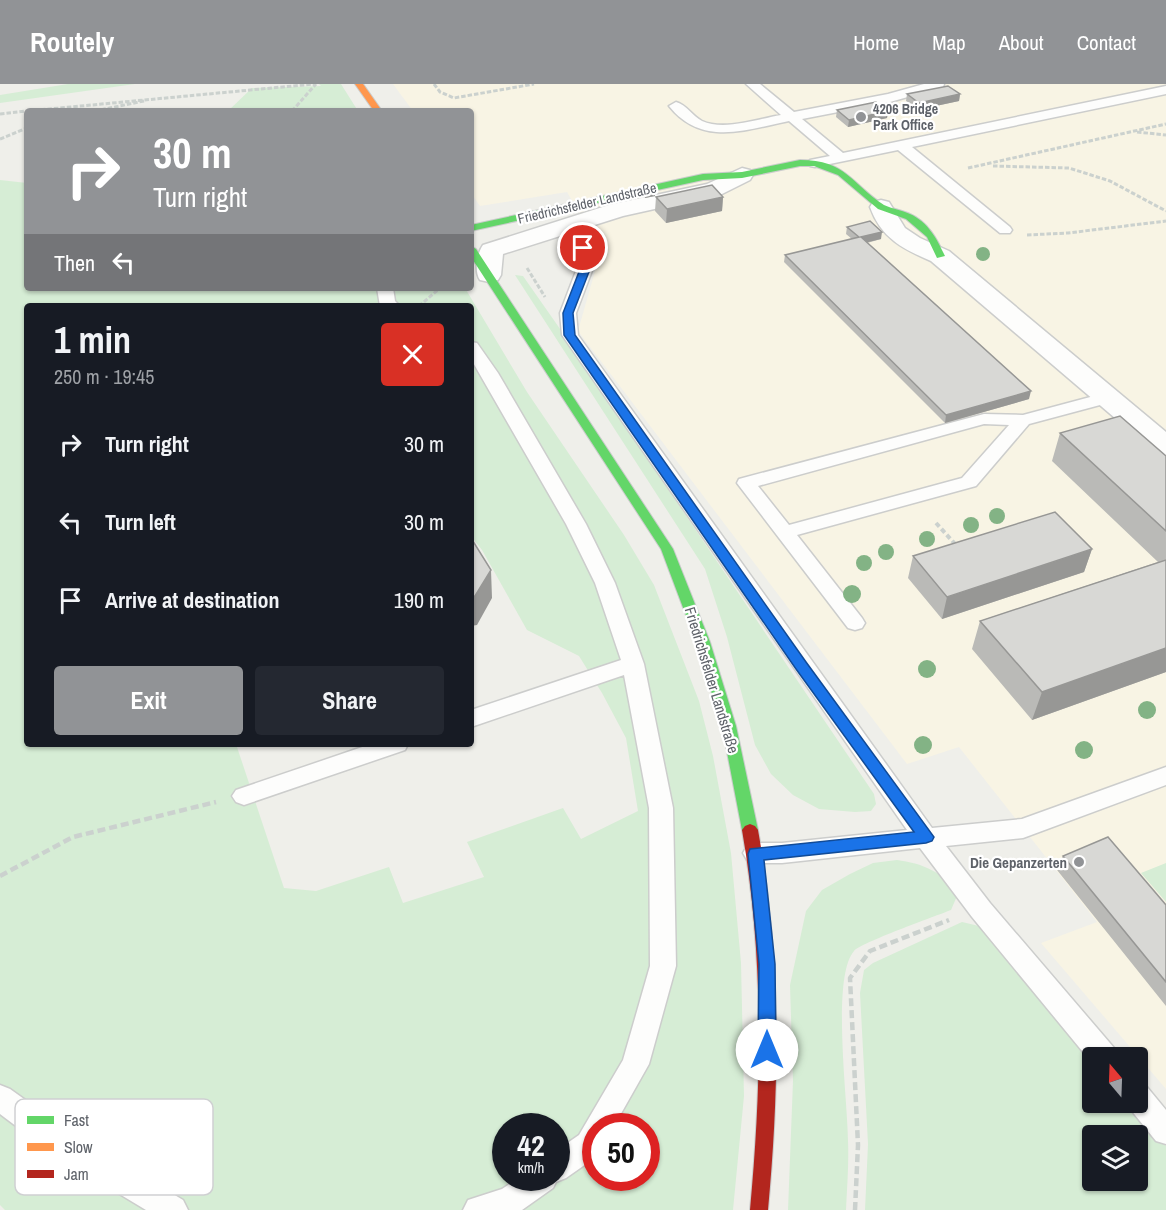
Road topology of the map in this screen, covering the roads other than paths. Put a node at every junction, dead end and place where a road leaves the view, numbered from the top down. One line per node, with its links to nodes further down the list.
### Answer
1 (359, 84): 6 (main road)
2 (752, 84): 7 (lane)
3 (938, 84): 7 (lane)
4 (1166, 90): 8 (lane)
5 (676, 106): 7 (lane)
6 (376, 108)
7 (793, 117): 9 (lane)
8 (901, 145): 9 (lane); 16 (lane)
9 (841, 158): 10 (lane)
10 (815, 163): 11 (main road); 13 (main road)
11 (742, 175): 12 (street)
12 (708, 183): 14 (main road, Friedrichsfelder Landstraße); 15 (street, Friedrichsfelder Landstraße)
13 (881, 207): 20 (street)
14 (474, 227)
15 (562, 228): 18 (street, Friedrichsfelder Landstraße); 30 (lane)
16 (1005, 230)
17 (474, 253): 18 (main road, Friedrichsfelder Landstraße)
18 (489, 275): 31 (main road, Friedrichsfelder Landstraße)
19 (474, 351): 25 (lane)
20 (1108, 398): 21 (lane); 22 (street)
21 (1023, 420): 23 (lane); 23 (lane)
22 (1166, 447)
23 (783, 533): 24 (lane)
24 (855, 623)
25 (633, 664): 26 (lane); 36 (lane)
26 (474, 718)
27 (388, 747): 29 (lane)
28 (1166, 776): 30 (lane)
29 (244, 796)
30 (926, 837): 31 (lane); 32 (lane)
31 (755, 854): 42 (main road, Friedrichsfelder Landstraße)
32 (1096, 1047)
33 (0, 1098): 34 (lane)
34 (15, 1109)
35 (1148, 1109): 37 (lane)
36 (607, 1113)
37 (1166, 1131)
38 (525, 1191): 41 (lane)
39 (148, 1195): 40 (lane)
40 (173, 1210)
41 (478, 1210)
42 (759, 1210)

